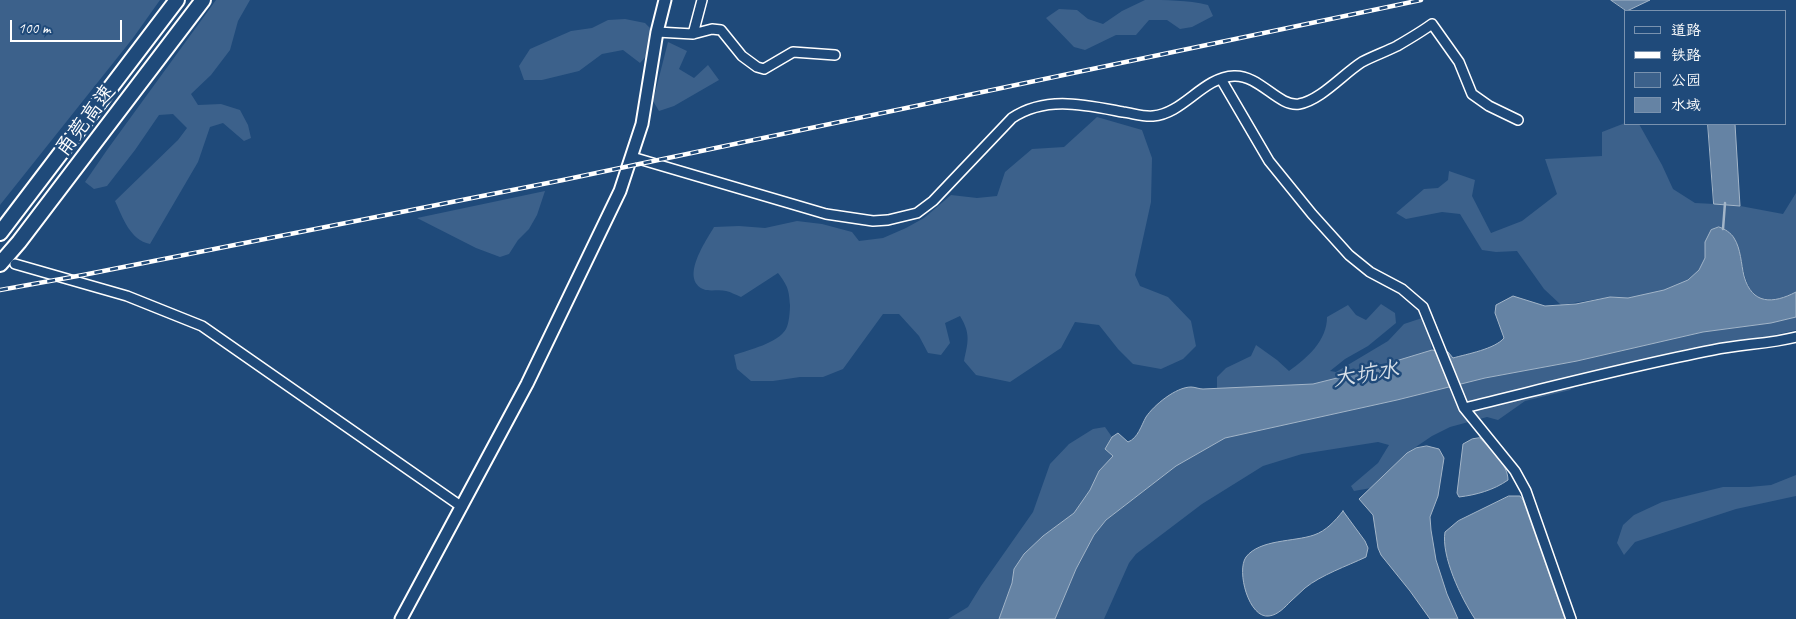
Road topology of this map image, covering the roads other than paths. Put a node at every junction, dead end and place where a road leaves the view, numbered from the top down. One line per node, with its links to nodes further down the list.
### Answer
1 (177, 0): 11 (highway, 甬莞高速)
2 (203, 0): 12 (highway, 甬莞高速)
3 (665, 0): 5 (main road)
4 (702, 0): 6 (street)
5 (657, 32): 6 (street); 10 (main road)
6 (693, 34): 7 (street)
7 (834, 55)
8 (1221, 79): 9 (street); 10 (street); 17 (street)
9 (1518, 120)
10 (632, 157): 18 (main road)
11 (0, 233)
12 (19, 242): 13 (highway, 甬莞高速); 15 (highway)
13 (0, 264)
14 (15, 264): 18 (street)
15 (0, 272)
16 (1796, 337): 17 (street)
17 (1464, 408): 20 (street)
18 (462, 507): 19 (main road)
19 (402, 619)
20 (1572, 619)

